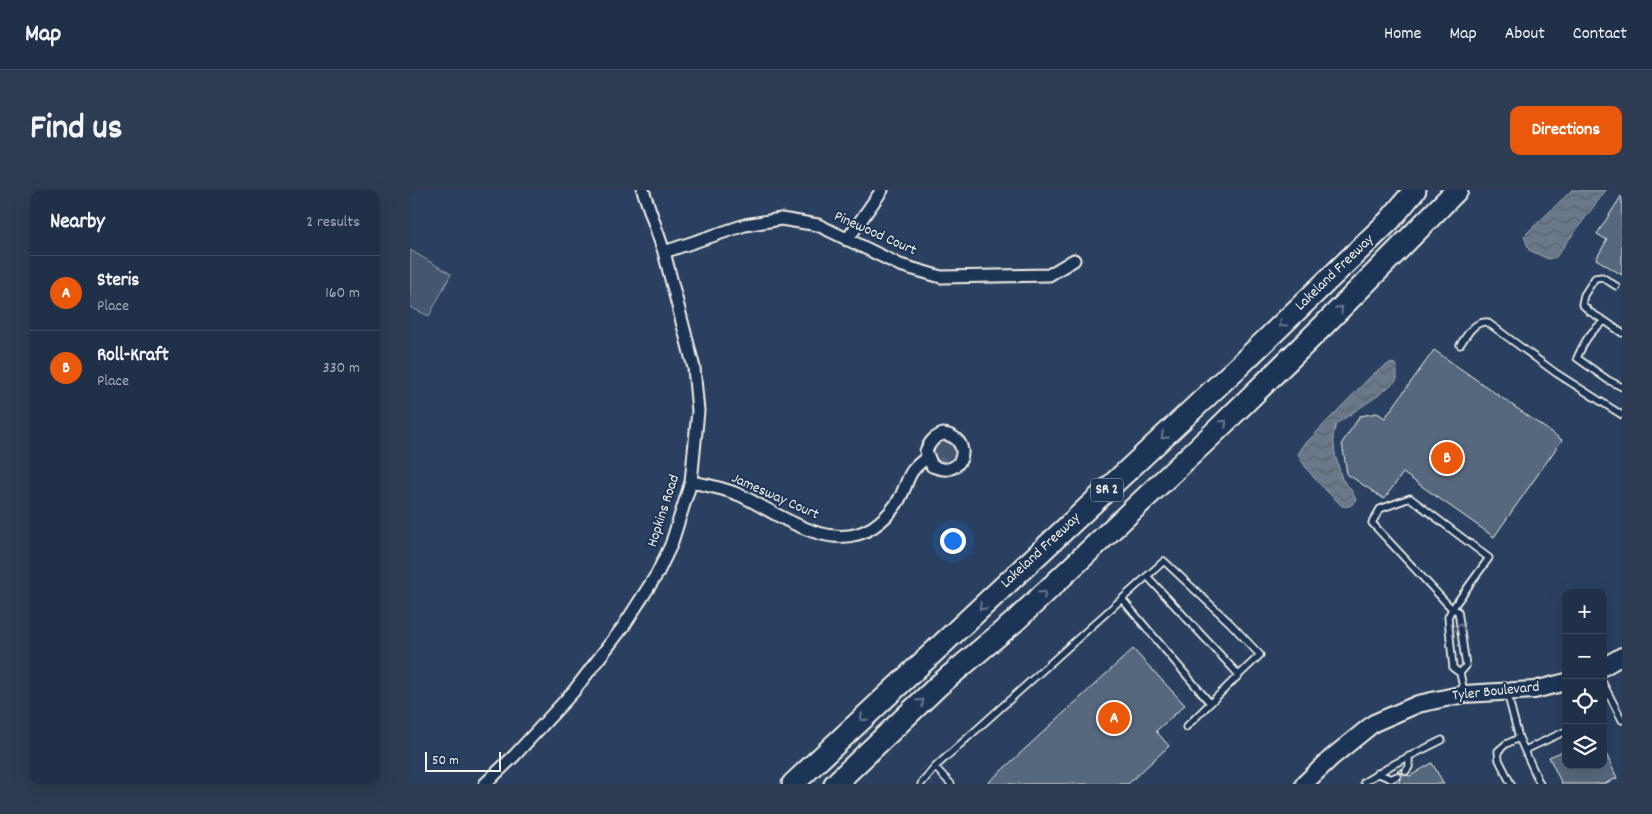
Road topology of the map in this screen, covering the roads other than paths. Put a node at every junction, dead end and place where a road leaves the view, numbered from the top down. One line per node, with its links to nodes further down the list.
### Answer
1 (643, 190): 6 (street, Hopkins Road)
2 (882, 190): 5 (street)
3 (1415, 190): 42 (highway, Lakeland Freeway / SR 2, one-way to 42)
4 (1457, 190): 43 (highway, Lakeland Freeway / SR 2, one-way to 4)
5 (847, 240): 6 (street, Pinewood Court); 7 (street, Pinewood Court)
6 (664, 252): 15 (street, Hopkins Road)
7 (1074, 260)
8 (1616, 286): 9 (lane)
9 (1605, 321): 10 (lane); 12 (lane)
10 (1622, 333)
11 (1460, 345): 13 (lane)
12 (1622, 387)
13 (1622, 415)
14 (928, 456): 15 (street, Jamesway Court)
15 (691, 482): 41 (street, Hopkins Road)
16 (1147, 576): 17 (lane); 22 (lane); 22 (lane)
17 (1122, 599): 27 (lane); 35 (lane)
18 (1452, 609): 18 (lane); 21 (lane); 21 (lane, one-way to 18)
19 (1622, 656): 20 (street)
20 (1607, 665)
21 (1460, 673): 26 (lane)
22 (1238, 675): 27 (lane)
23 (1562, 683): 25 (street, Tyler Boulevard)
24 (1607, 691): 28 (lane)
25 (1507, 692): 26 (street, Tyler Boulevard); 31 (lane)
26 (1464, 694): 39 (street, Tyler Boulevard)
27 (1210, 703): 29 (lane)
28 (1622, 720)
29 (1186, 727)
30 (1562, 733): 33 (lane)
31 (1519, 738): 33 (lane); 46 (lane)
32 (1442, 740): 34 (lane)
33 (1525, 750): 47 (lane)
34 (1409, 756): 36 (lane); 37 (lane)
35 (935, 767): 44 (lane); 45 (lane)
36 (1406, 771)
37 (1377, 773): 38 (lane); 40 (lane)
38 (1397, 776)
39 (1308, 782)
40 (1364, 782)
41 (485, 784)
42 (793, 784)
43 (835, 784)
44 (921, 784)
45 (951, 784)
46 (1511, 784)
47 (1540, 784)

